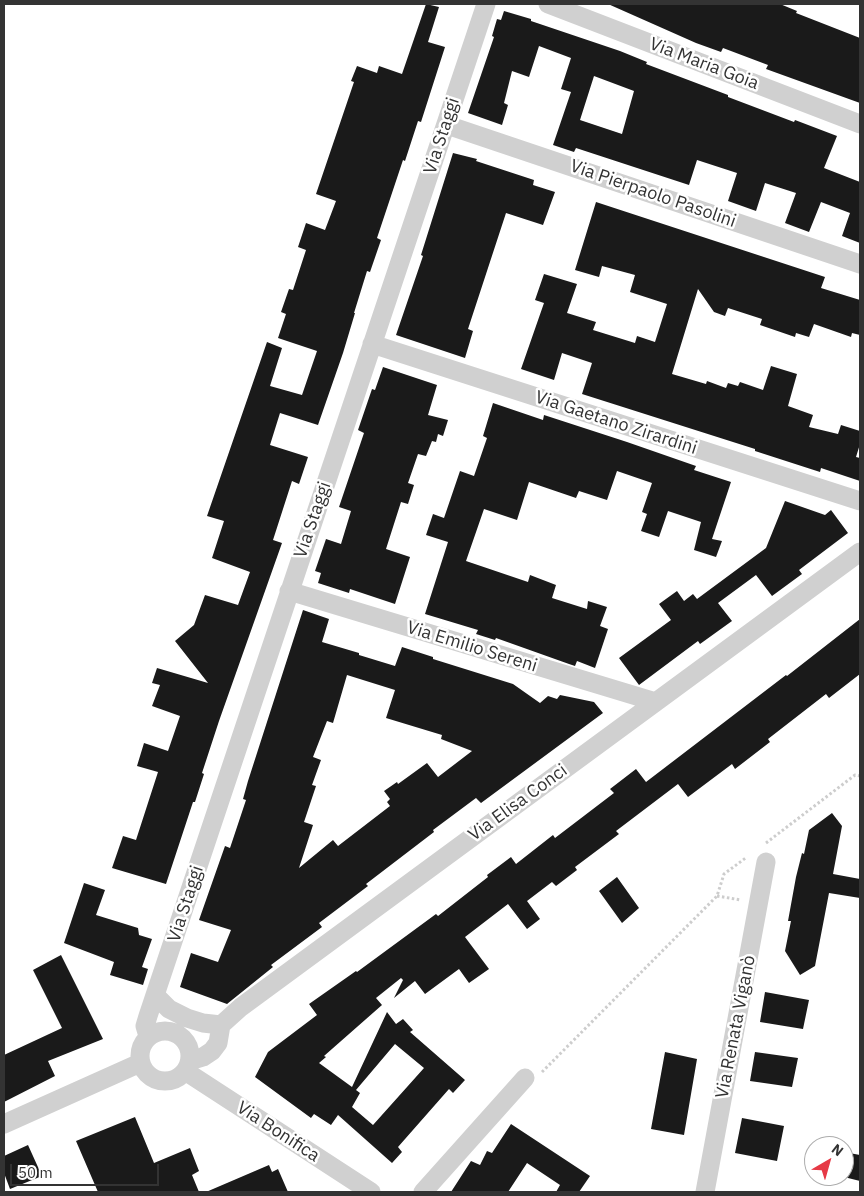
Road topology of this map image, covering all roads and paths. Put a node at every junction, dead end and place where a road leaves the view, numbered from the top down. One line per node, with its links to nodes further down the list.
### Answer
1 (486, 4): 3 (street, Via Staggi)
2 (548, 4): 4 (street, Via Maria Goia)
3 (446, 124): 5 (street, Via Pierpaolo Pasolini); 6 (street, Via Staggi)
4 (860, 124)
5 (860, 264)
6 (372, 344): 7 (street, Via Gaetano Zirardini); 9 (street, Via Staggi)
7 (860, 501)
8 (860, 552): 10 (street, Via Elisa Conci)
9 (289, 591): 10 (street, Via Emilio Sereni); 14 (street, Via Staggi)
10 (656, 702): 15 (street, Via Elisa Conci)
11 (860, 776): 12 (path)
12 (764, 854): 23 (street, Via Renata Viganò)
13 (747, 857): 19 (path)
14 (156, 996): 15 (street); 16 (street, Via Staggi)
15 (221, 1024): 18 (street)
16 (148, 1036): 17 (street); 18 (street)
17 (140, 1063): 18 (street); 20 (street)
18 (187, 1066): 21 (street, Via Bonifica)
19 (525, 1078): 22 (street)
20 (4, 1124)
21 (371, 1192)
22 (423, 1192)
23 (705, 1192)

